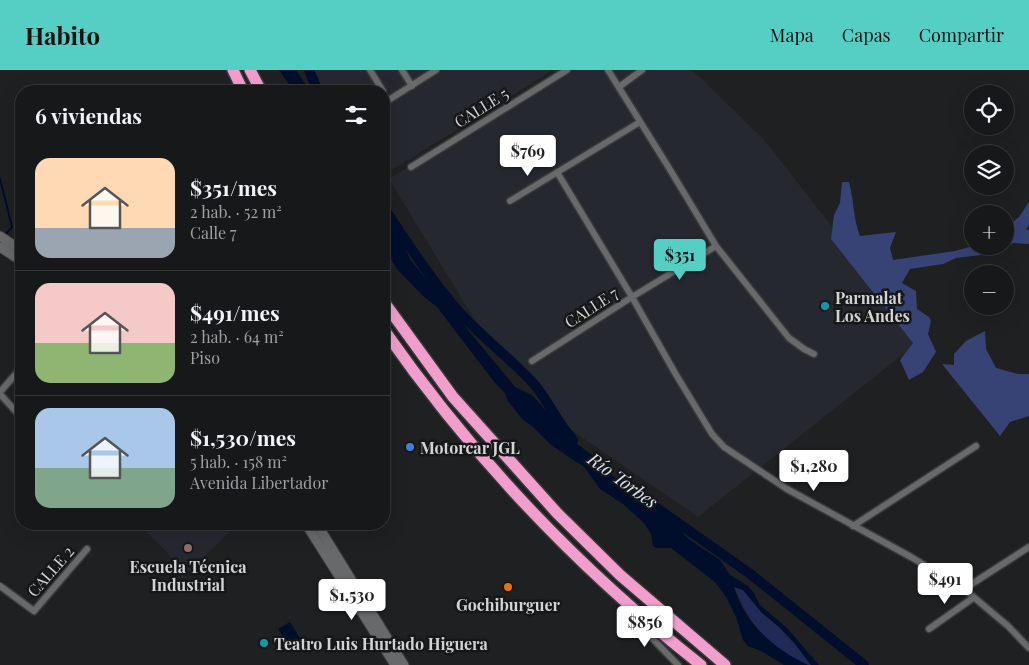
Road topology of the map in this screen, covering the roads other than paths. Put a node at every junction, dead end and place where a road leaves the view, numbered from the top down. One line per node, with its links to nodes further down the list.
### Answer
1 (233, 70): 9 (highway)
2 (250, 70): 10 (highway)
3 (370, 70): 11 (street)
4 (402, 70): 12 (street)
5 (567, 70): 16 (street, CALLE 5)
6 (608, 70): 13 (street)
7 (642, 70): 13 (street)
8 (434, 71): 12 (street)
9 (240, 85)
10 (258, 85)
11 (380, 85)
12 (412, 86): 14 (street)
13 (618, 87): 15 (street)
14 (390, 100)
15 (640, 122): 17 (street); 21 (street)
16 (411, 167)
17 (557, 172): 18 (street); 24 (street)
18 (510, 200)
19 (0, 236): 20 (main road)
20 (15, 246)
21 (716, 246): 24 (street, CALLE 7); 27 (street)
22 (0, 247): 23 (main road)
23 (15, 257)
24 (632, 297): 28 (street, CALLE 7); 33 (street)
25 (390, 310): 48 (highway)
26 (390, 342): 41 (highway)
27 (814, 354)
28 (532, 361)
29 (15, 376): 30 (street)
30 (0, 393): 31 (street)
31 (15, 410)
32 (976, 446): 33 (street)
33 (853, 526): 39 (street)
34 (310, 530): 44 (main road)
35 (321, 530): 45 (main road)
36 (1029, 547): 39 (street)
37 (87, 549): 38 (street, CALLE 2)
38 (0, 586)
39 (964, 589): 40 (street)
40 (974, 598): 42 (street); 43 (street)
41 (637, 612): 46 (street); 47 (highway)
42 (929, 629)
43 (1029, 648)
44 (395, 665)
45 (404, 665)
46 (678, 665)
47 (701, 665)
48 (725, 665)

